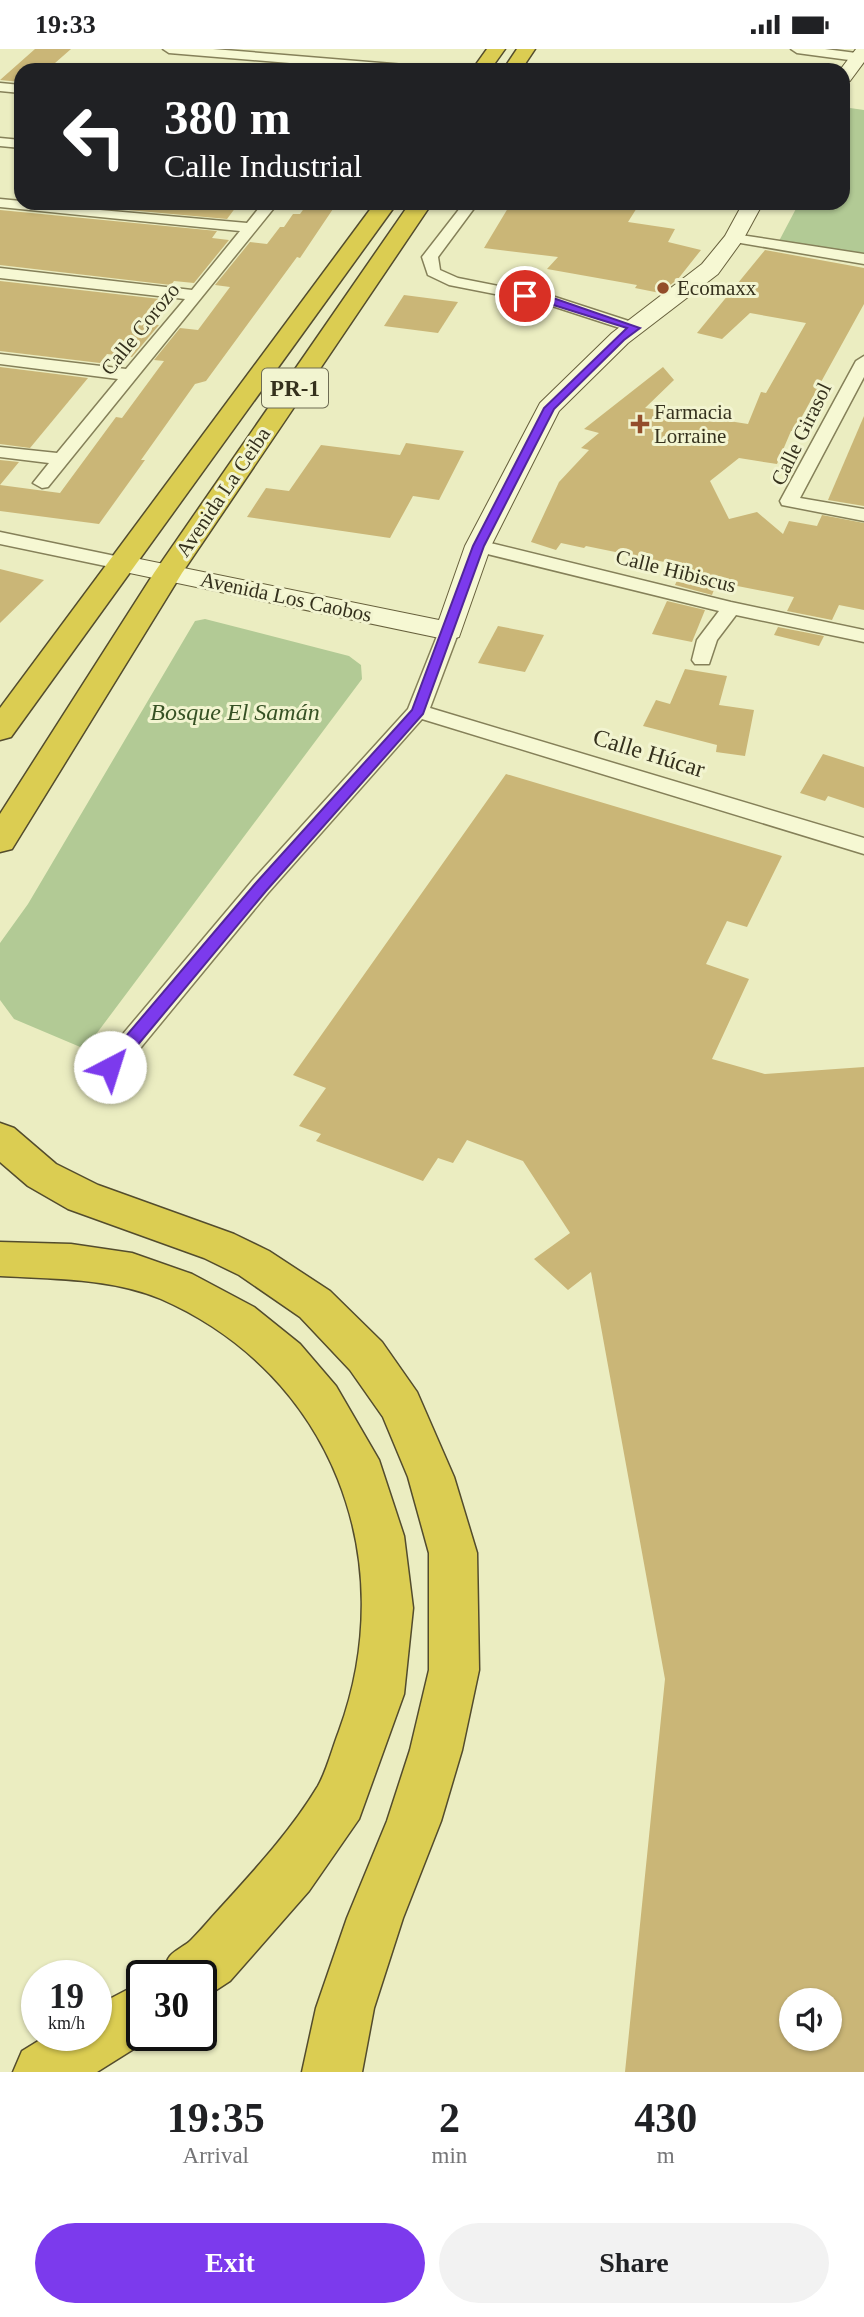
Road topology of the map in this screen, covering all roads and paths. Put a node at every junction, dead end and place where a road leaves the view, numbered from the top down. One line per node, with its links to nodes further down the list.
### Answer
1 (169, 49): 4 (street)
2 (269, 49): 4 (street)
3 (797, 49): 5 (street)
4 (250, 55): 6 (street)
5 (862, 55): 7 (street)
6 (339, 63)
7 (850, 70)
8 (70, 210): 14 (street)
9 (265, 210): 14 (street, Calle Corozo)
10 (381, 210): 29 (highway, Avenida La Ceiba / PR-1)
11 (416, 210): 30 (highway, Avenida La Ceiba / PR-1)
12 (466, 210): 19 (street)
13 (750, 210): 15 (street)
14 (250, 228): 18 (street, Calle Corozo)
15 (734, 239): 16 (street); 19 (street)
16 (864, 258)
17 (0, 273): 18 (street)
18 (195, 295): 22 (street, Calle Corozo)
19 (635, 328): 28 (street)
20 (0, 359): 22 (street)
21 (864, 361): 26 (street, Calle Girasol)
22 (130, 375): 24 (street, Calle Corozo)
23 (0, 452): 24 (street)
24 (61, 459): 25 (street, Calle Corozo)
25 (42, 483)
26 (864, 515)
27 (0, 538): 29 (street, Avenida Los Caobos)
28 (478, 546): 31 (street, Calle Hibiscus); 32 (street)
29 (120, 563): 30 (street, Avenida Los Caobos); 35 (highway, PR-1)
30 (168, 573): 32 (street, Avenida Los Caobos); 39 (highway, PR-1)
31 (731, 608): 33 (street, Calle Hibiscus); 34 (street)
32 (449, 631): 36 (street)
33 (864, 636)
34 (702, 660)
35 (28, 691): 37 (highway); 38 (highway, PR-1)
36 (418, 711): 40 (street, Calle Húcar); 42 (street)
37 (0, 712)
38 (0, 730)
39 (9, 827): 41 (highway)
40 (864, 846)
41 (0, 848)
42 (110, 1067)
43 (0, 1139): 48 (highway)
44 (0, 1259): 45 (highway)
45 (211, 1960)
46 (126, 2021): 47 (highway)
47 (43, 2072)
48 (332, 2072)

